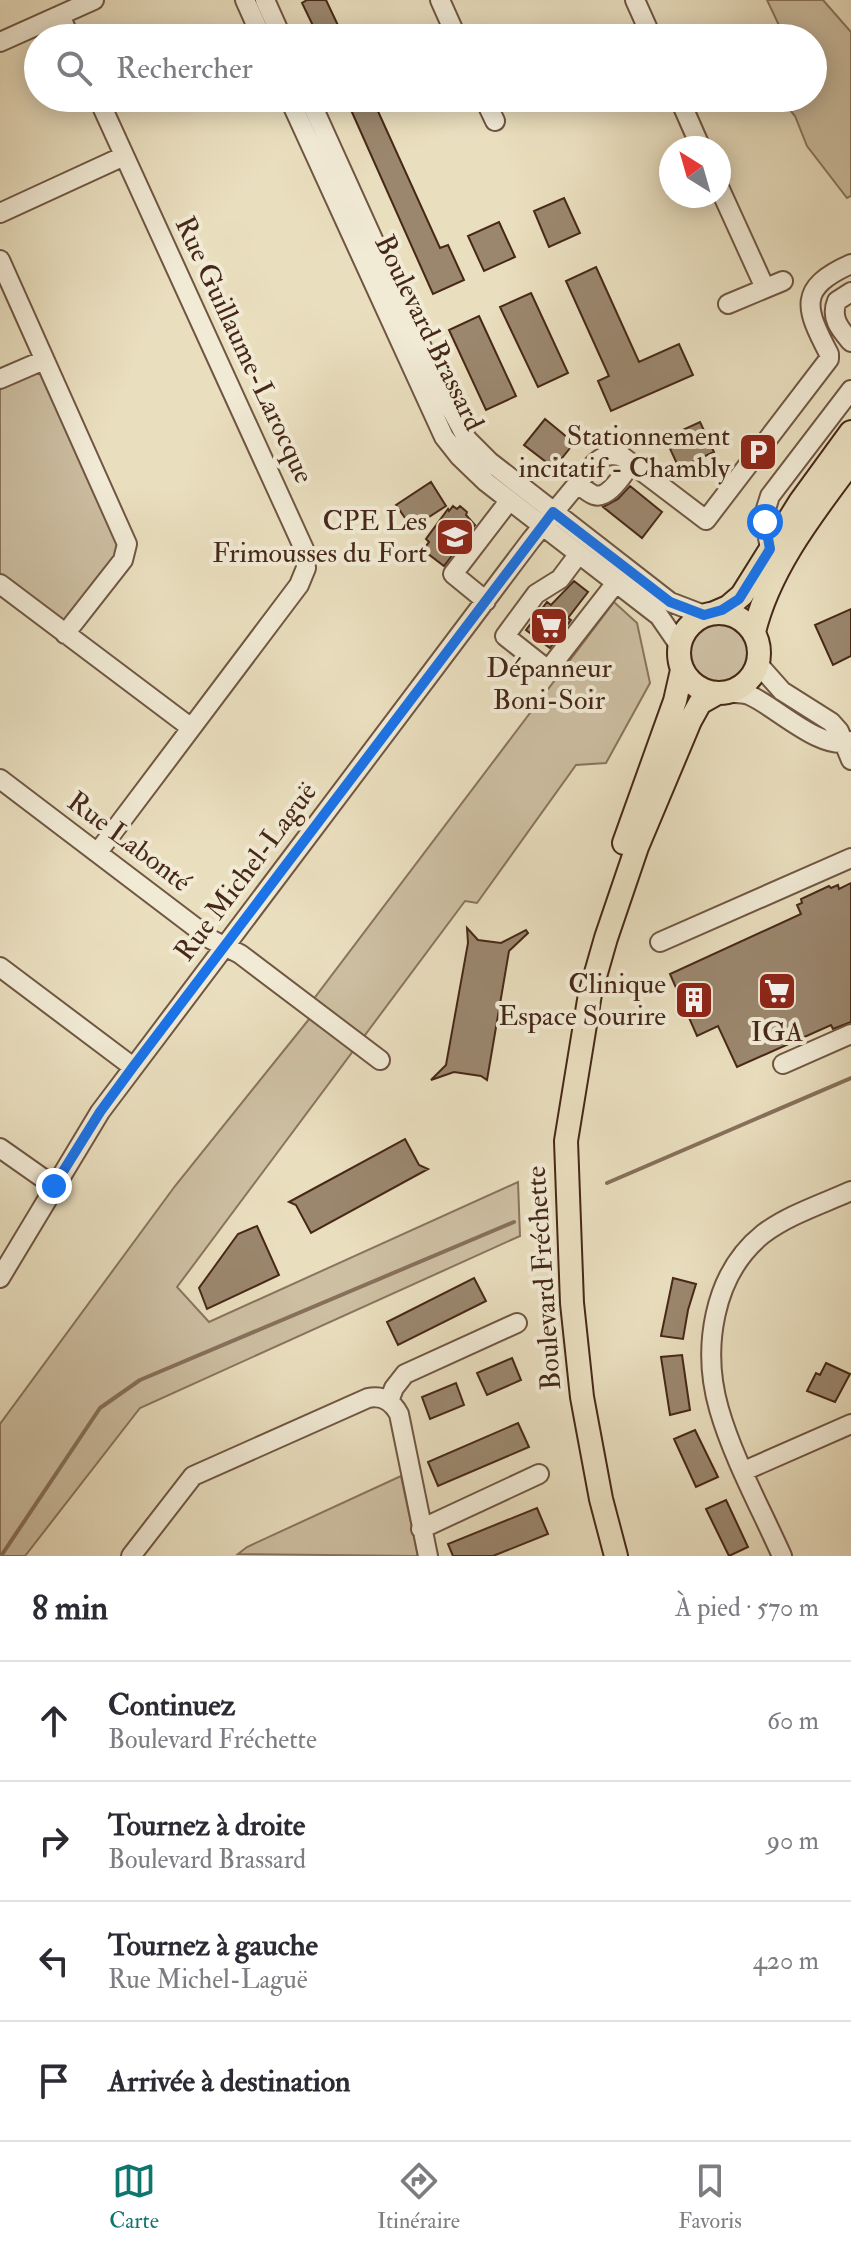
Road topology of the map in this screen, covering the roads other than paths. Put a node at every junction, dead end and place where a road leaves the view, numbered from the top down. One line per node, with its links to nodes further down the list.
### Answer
1 (94, 0): 6 (street)
2 (245, 0): 9 (street)
3 (265, 0): 10 (street)
4 (440, 0): 11 (street)
5 (635, 0): 12 (street)
6 (60, 15): 7 (street); 8 (street)
7 (40, 24)
8 (64, 24)
9 (256, 24)
10 (276, 24)
11 (451, 24)
12 (646, 24)
13 (24, 31): 14 (street)
14 (0, 42)
15 (104, 112): 22 (street, Rue Guillaume-Larocque)
16 (295, 112): 39 (street, Boulevard Brassard)
17 (315, 112): 40 (street, Boulevard Brassard)
18 (491, 112): 20 (street)
19 (685, 112): 21 (street)
20 (495, 121)
21 (696, 136)
22 (124, 156): 24 (street); 56 (street, Rue Guillaume-Larocque)
23 (729, 208): 28 (street)
24 (0, 213)
25 (0, 260): 32 (street)
26 (851, 264): 37 (street)
27 (783, 281): 28 (street)
28 (765, 288): 30 (street)
29 (851, 292): 31 (street)
30 (728, 304)
31 (851, 342)
32 (44, 360): 33 (street); 51 (street)
33 (0, 379)
34 (851, 390): 41 (street)
35 (851, 432): 41 (main road)
36 (851, 462): 50 (main road)
37 (632, 463): 38 (street, Rue Michel-Laguë); 38 (street)
38 (577, 483): 40 (street, Rue Michel-Laguë)
39 (509, 501): 40 (street, Boulevard Brassard); 47 (street)
40 (548, 519): 42 (street, Boulevard Brassard); 43 (street, Rue Michel-Laguë); 48 (street, Boulevard Brassard)
41 (770, 549): 48 (main road)
42 (578, 555): 45 (street, Boulevard Brassard); 46 (street)
43 (507, 572): 46 (street); 47 (street, Rue Michel-Laguë)
44 (0, 584): 51 (street)
45 (615, 584): 49 (street); 52 (street, Boulevard Brassard)
46 (536, 594): 49 (street)
47 (484, 603): 49 (street); 62 (street, Rue Michel-Laguë)
48 (709, 614): 50 (main road); 52 (main road)
49 (511, 627)
50 (754, 632): 53 (main road)
51 (65, 634): 56 (street)
52 (679, 645): 54 (main road)
53 (758, 664): 55 (main road); 57 (street)
54 (682, 670): 55 (main road); 64 (main road, Boulevard Fréchette)
55 (722, 693): 57 (street); 64 (main road, Boulevard Fréchette)
56 (190, 727): 59 (street, Rue Guillaume-Larocque)
57 (849, 748)
58 (0, 779): 59 (street, Rue Labonté)
59 (98, 852): 62 (street, Rue Labonté)
60 (851, 858): 61 (street)
61 (660, 942)
62 (225, 946): 66 (street, Rue Labonté); 68 (street, Rue Michel-Laguë)
63 (0, 967): 68 (street)
64 (590, 994): 81 (main road, Boulevard Fréchette)
65 (851, 1034): 67 (street)
66 (380, 1060)
67 (783, 1064)
68 (133, 1067): 70 (street, Rue Michel-Laguë)
69 (0, 1148): 70 (street)
70 (54, 1186): 72 (street, Rue Michel-Laguë)
71 (851, 1191): 76 (street)
72 (0, 1278)
73 (517, 1323): 74 (street)
74 (389, 1401): 78 (street); 79 (street)
75 (851, 1424): 76 (street)
76 (744, 1471): 82 (street)
77 (539, 1474): 78 (street)
78 (421, 1529): 80 (street)
79 (131, 1556)
80 (428, 1556)
81 (616, 1556)
82 (782, 1556)

